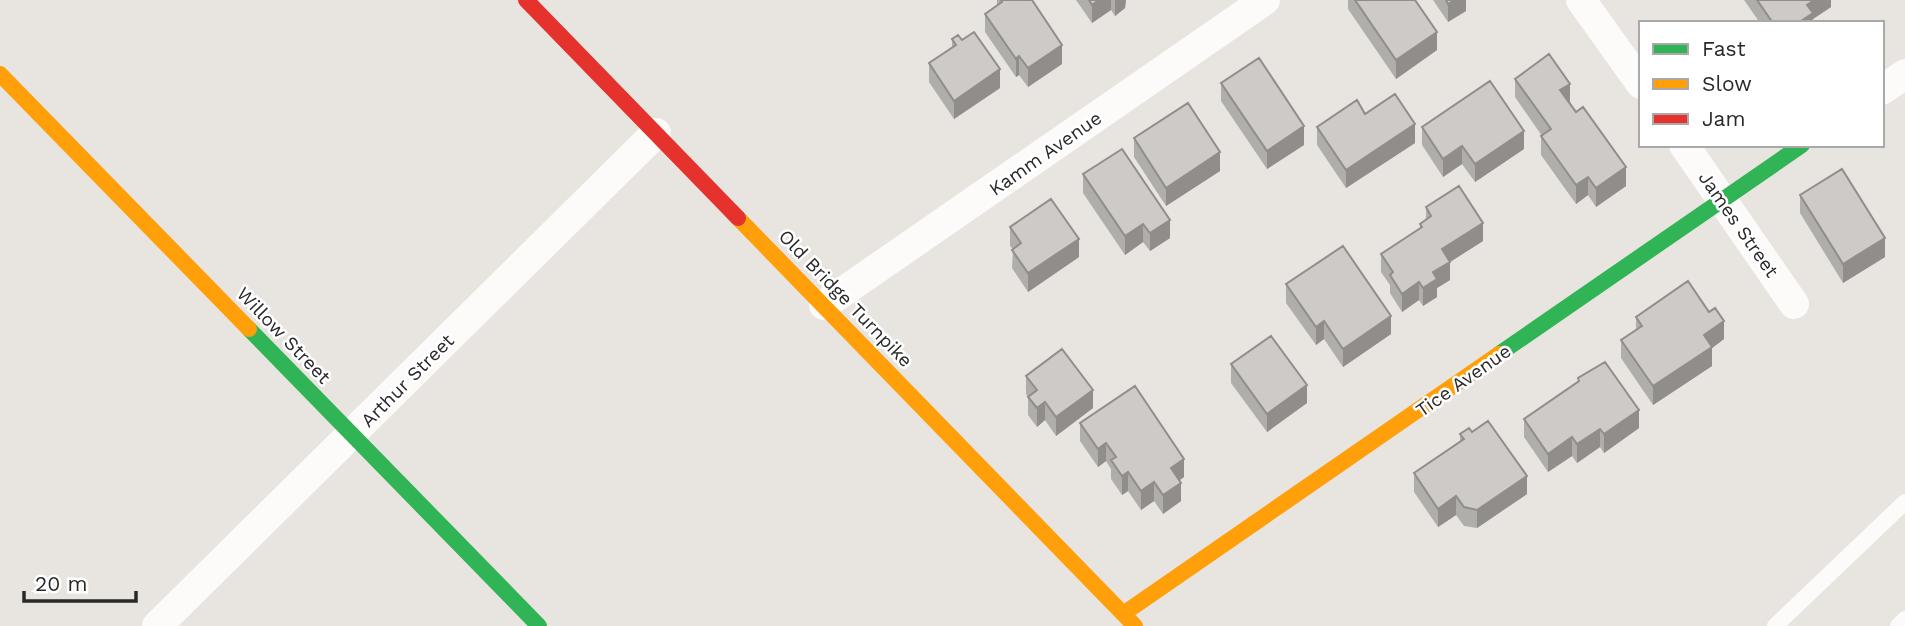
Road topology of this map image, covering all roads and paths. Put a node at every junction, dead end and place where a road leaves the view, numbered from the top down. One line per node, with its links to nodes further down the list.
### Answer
1 (526, 0): 8 (street, Old Bridge Turnpike)
2 (1265, 0): 13 (street, Kamm Avenue)
3 (1581, 0): 6 (street)
4 (0, 74): 14 (street, Willow Street)
5 (1905, 74): 7 (street)
6 (1639, 81)
7 (1884, 89)
8 (656, 133): 13 (street, Old Bridge Turnpike); 14 (street, Arthur Street)
9 (1685, 147): 11 (street, James Street)
10 (1799, 147): 11 (street, Tice Avenue)
11 (1723, 200): 12 (street, James Street); 16 (street, Tice Avenue)
12 (1794, 304)
13 (824, 305): 16 (street, Old Bridge Turnpike)
14 (352, 435): 18 (street, Arthur Street); 19 (street, Willow Street)
15 (1905, 502): 21 (lane)
16 (1123, 614): 20 (street, Old Bridge Turnpike)
17 (1905, 620): 22 (lane)
18 (157, 626)
19 (539, 626)
20 (1135, 626)
21 (1775, 626)
22 (1898, 626)

